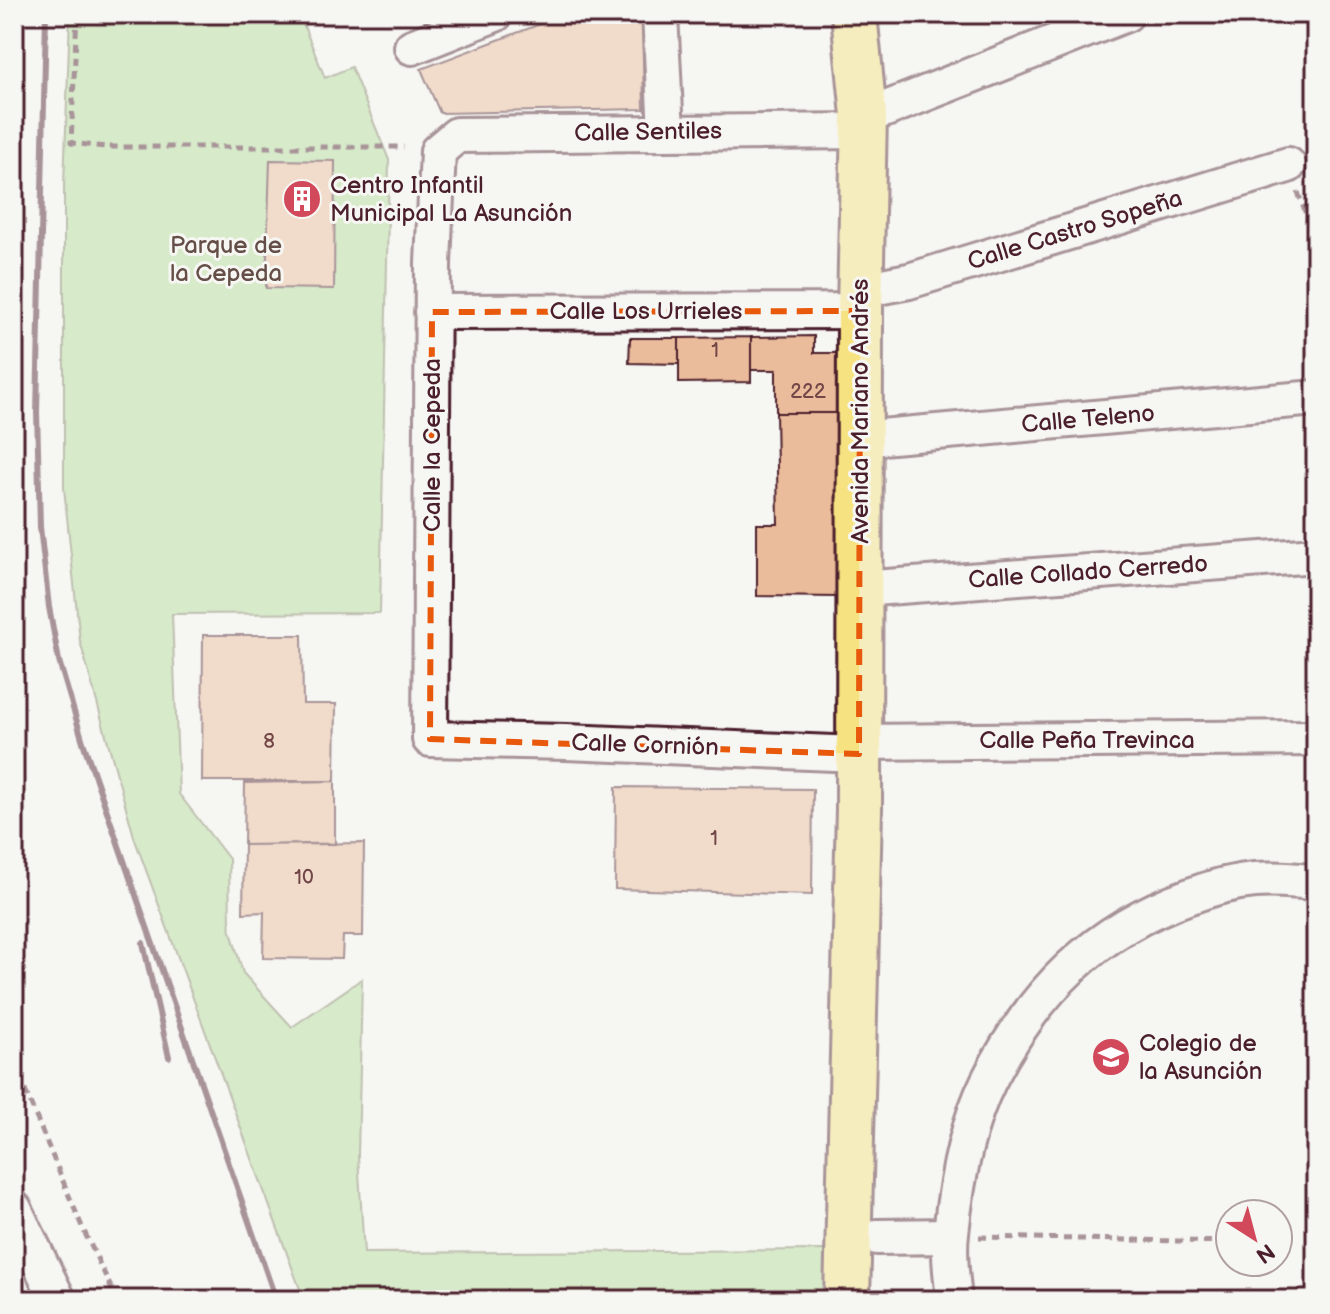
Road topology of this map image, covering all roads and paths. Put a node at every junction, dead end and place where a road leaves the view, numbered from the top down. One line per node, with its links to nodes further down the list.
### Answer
1 (77, 14): 9 (path)
2 (495, 14): 6 (street)
3 (660, 14): 8 (street)
4 (854, 14): 7 (main road, Avenida Mariano Andrés)
5 (1126, 14): 7 (street, Calle Sentiles)
6 (412, 47)
7 (864, 123): 8 (street, Calle Sentiles); 13 (main road, Avenida Mariano Andrés)
8 (666, 132): 10 (street, Calle Sentiles)
9 (404, 147)
10 (438, 151): 14 (street, Calle la Cepeda)
11 (1288, 165): 12 (path); 13 (street, Calle Castro Sopeña)
12 (1316, 243)
13 (860, 300): 14 (street, Calle Los Urrieles); 16 (main road, Avenida Mariano Andrés)
14 (432, 312): 20 (street, Calle la Cepeda)
15 (1316, 398): 16 (street, Calle Teleno)
16 (859, 439): 18 (main road, Avenida Mariano Andrés)
17 (1316, 555): 18 (street, Calle Collado Cerredo)
18 (860, 589): 21 (main road, Avenida Mariano Andrés)
19 (1316, 738): 21 (street, Calle Peña Trevinca)
20 (430, 739): 21 (street, Calle Cornión)
21 (859, 748): 22 (main road, Avenida Mariano Andrés)
22 (859, 809): 24 (main road, Avenida Mariano Andrés); 28 (main road, Avenida Mariano Andrés)
23 (1316, 882): 27 (street)
24 (854, 985): 28 (main road, Avenida Mariano Andrés); 32 (main road, Avenida Mariano Andrés)
25 (14, 1064): 31 (path)
26 (14, 1209): 30 (street)
27 (950, 1236): 28 (street); 29 (path); 34 (street)
28 (877, 1237): 33 (main road, Avenida Mariano Andrés)
29 (1214, 1242)
30 (58, 1300)
31 (117, 1300)
32 (847, 1300)
33 (876, 1300)
34 (954, 1300)

